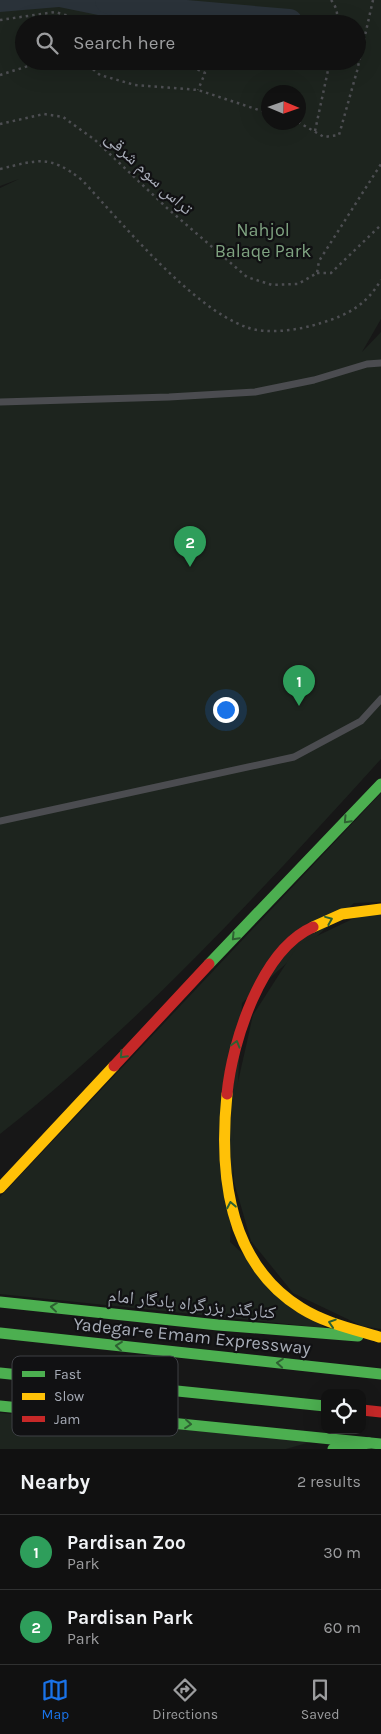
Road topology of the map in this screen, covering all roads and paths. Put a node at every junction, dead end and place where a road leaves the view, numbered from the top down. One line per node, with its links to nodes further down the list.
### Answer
1 (331, 0): 5 (path)
2 (372, 0): 8 (path)
3 (34, 15): 4 (path)
4 (66, 15)
5 (338, 15)
6 (15, 18): 7 (path)
7 (0, 20)
8 (366, 30)
9 (16, 70): 14 (path)
10 (94, 70): 15 (path)
11 (199, 70): 15 (path)
12 (328, 70): 19 (path)
13 (358, 70): 19 (path)
14 (0, 75)
15 (198, 90): 16 (path)
16 (261, 111)
17 (0, 124): 23 (path, تراس سوم شرقی)
18 (306, 126): 19 (path)
19 (315, 131)
20 (381, 164): 23 (path)
21 (0, 169): 24 (path)
22 (381, 225): 23 (path, تراس سوم شرقی)
23 (318, 273)
24 (381, 280)
25 (381, 364): 26 (lane)
26 (0, 402)
27 (381, 699): 29 (lane)
28 (381, 784): 31 (main road, one-way to 31)
29 (0, 820)
30 (381, 909): 34 (main road, one-way to 30)
31 (0, 1188)
32 (0, 1302): 34 (main road, کنارگذر بزرگراه یادگار امام, one-way to 32)
33 (0, 1333): 35 (main road, Yadegar-e Emam Expressway, one-way to 33)
34 (380, 1337)
35 (381, 1374)
36 (178, 1391): 37 (main road)
37 (321, 1406)
38 (366, 1410): 39 (main road)
39 (381, 1412)
40 (178, 1424): 41 (main road, one-way to 41)
41 (369, 1443): 42 (main road); 43 (main road)
42 (381, 1444)
43 (333, 1449)

